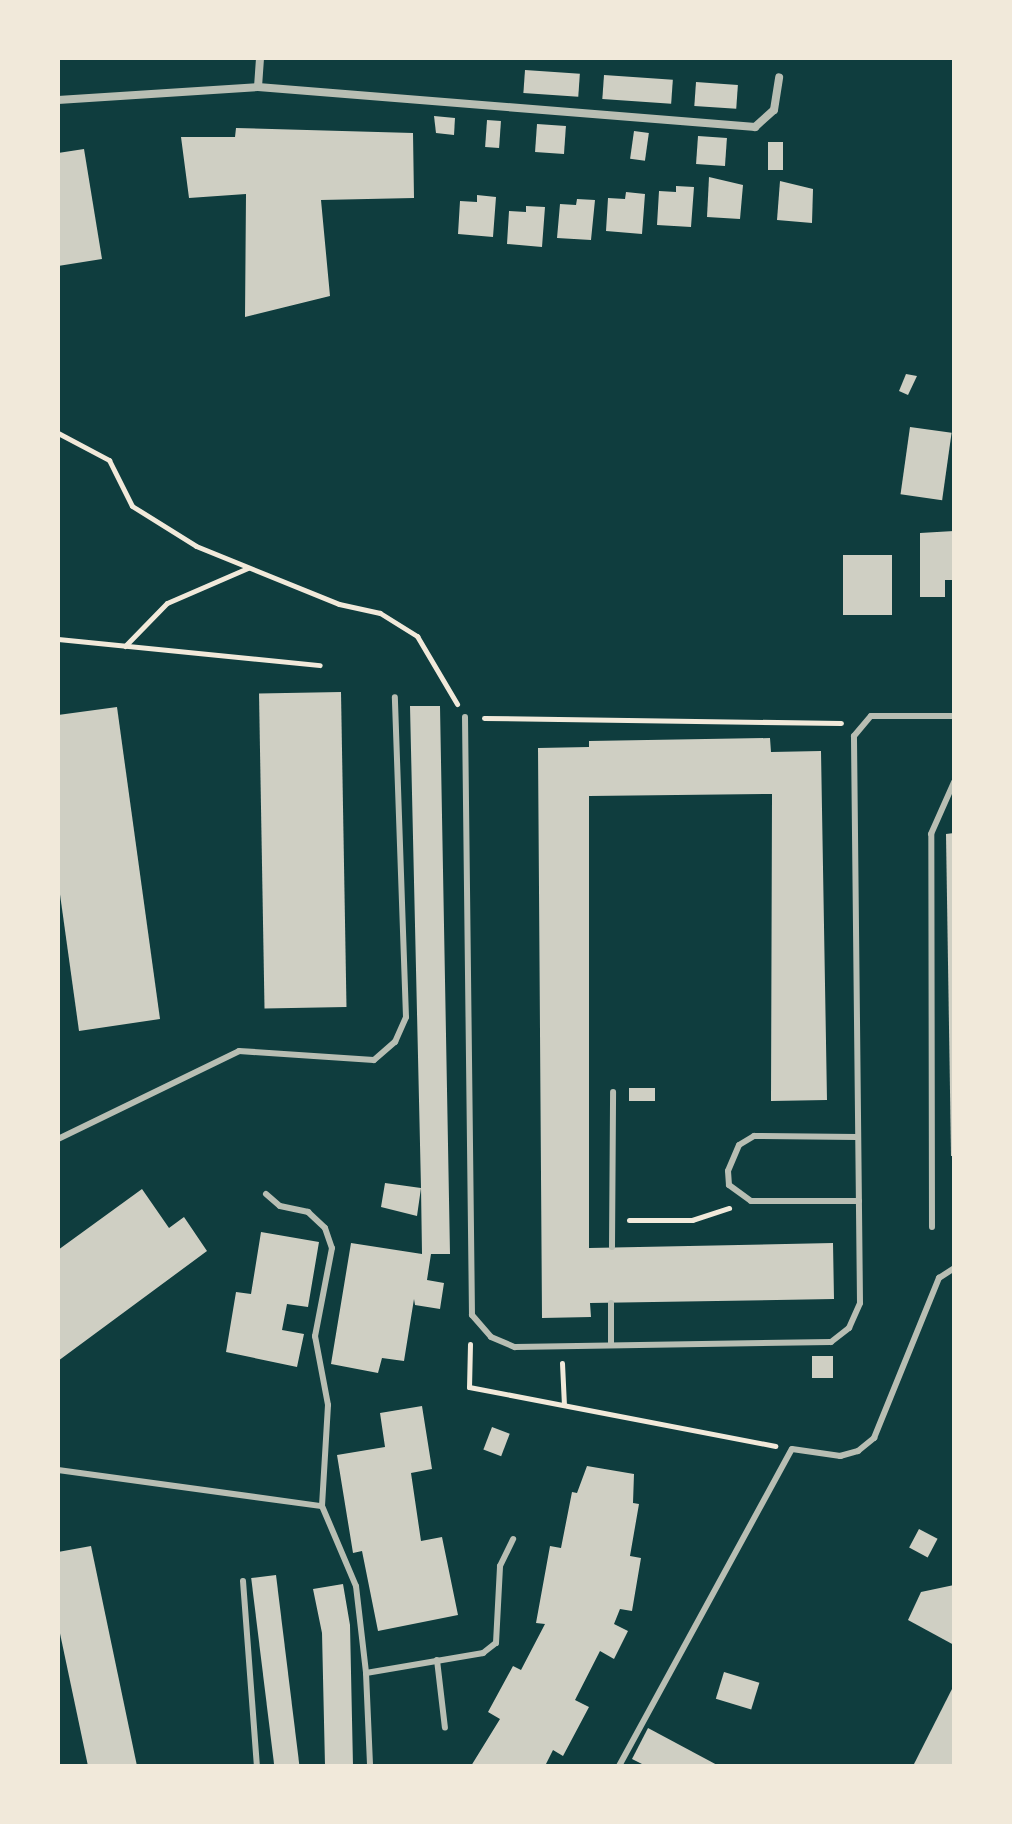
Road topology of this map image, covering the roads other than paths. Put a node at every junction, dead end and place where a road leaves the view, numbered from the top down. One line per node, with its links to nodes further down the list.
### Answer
1 (260, 58): 3 (street)
2 (779, 77): 3 (street)
3 (258, 87): 4 (street)
4 (58, 100)
5 (395, 697): 11 (lane)
6 (954, 716): 10 (lane)
7 (465, 717): 18 (lane)
8 (954, 782): 14 (lane)
9 (613, 1092): 15 (lane)
10 (857, 1137): 13 (lane); 13 (lane)
11 (58, 1139)
12 (266, 1194): 20 (lane)
13 (859, 1201): 18 (lane)
14 (932, 1227)
15 (612, 1247)
16 (953, 1269): 28 (lane)
17 (611, 1303): 18 (lane)
18 (611, 1345)
19 (58, 1470): 20 (lane)
20 (322, 1506): 24 (lane)
21 (513, 1539): 23 (lane)
22 (243, 1581): 27 (lane)
23 (437, 1660): 24 (lane); 25 (lane)
24 (366, 1673): 26 (lane)
25 (445, 1728)
26 (370, 1764)
27 (257, 1766)
28 (619, 1766)

